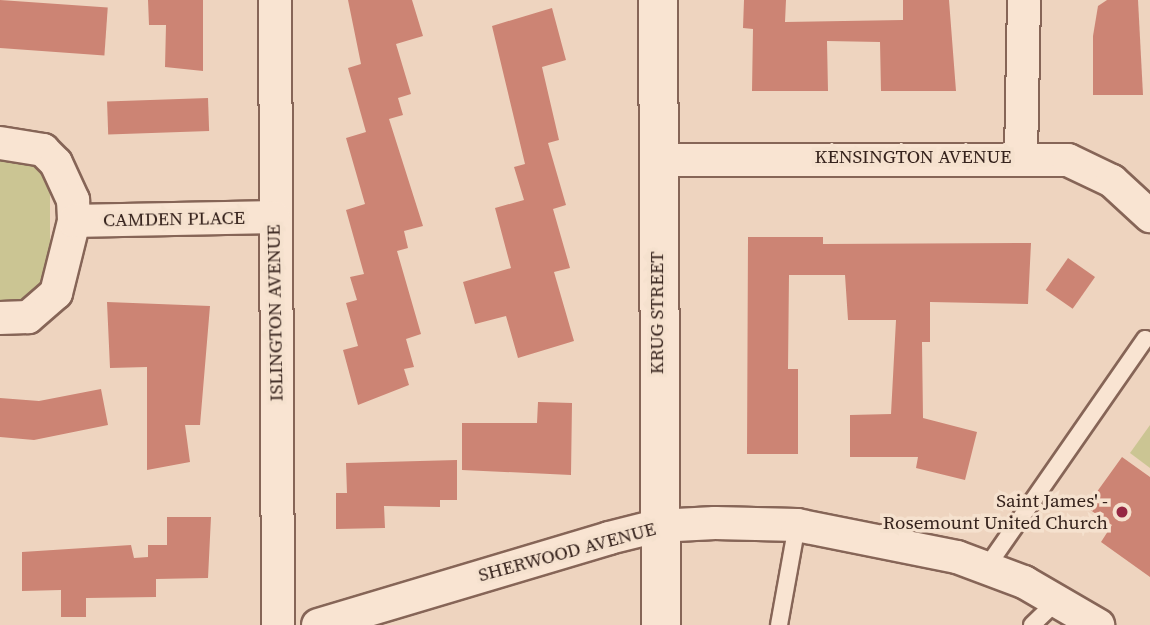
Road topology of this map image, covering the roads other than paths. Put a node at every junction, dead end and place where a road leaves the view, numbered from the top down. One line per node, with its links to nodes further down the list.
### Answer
1 (275, 0): 8 (street, ISLINGTON AVENUE)
2 (658, 0): 6 (street, KRUG STREET)
3 (1024, 0): 5 (street)
4 (0, 143): 9 (street)
5 (1021, 156): 6 (street, KENSINGTON AVENUE); 7 (street, KENSINGTON AVENUE)
6 (658, 160): 13 (street, KRUG STREET)
7 (1150, 216)
8 (274, 217): 9 (street, CAMDEN PLACE); 16 (street, ISLINGTON AVENUE)
9 (74, 221): 10 (street)
10 (0, 318)
11 (1145, 338): 14 (lane)
12 (797, 525): 13 (street, SHERWOOD AVENUE); 14 (street, SHERWOOD AVENUE); 19 (lane)
13 (657, 526): 17 (street, SHERWOOD AVENUE); 18 (street, KRUG STREET)
14 (986, 568): 15 (street, SHERWOOD AVENUE)
15 (1056, 601): 20 (lane); 21 (street, SHERWOOD AVENUE)
16 (278, 625)
17 (318, 625)
18 (660, 625)
19 (779, 625)
20 (1032, 625)
21 (1098, 625)

